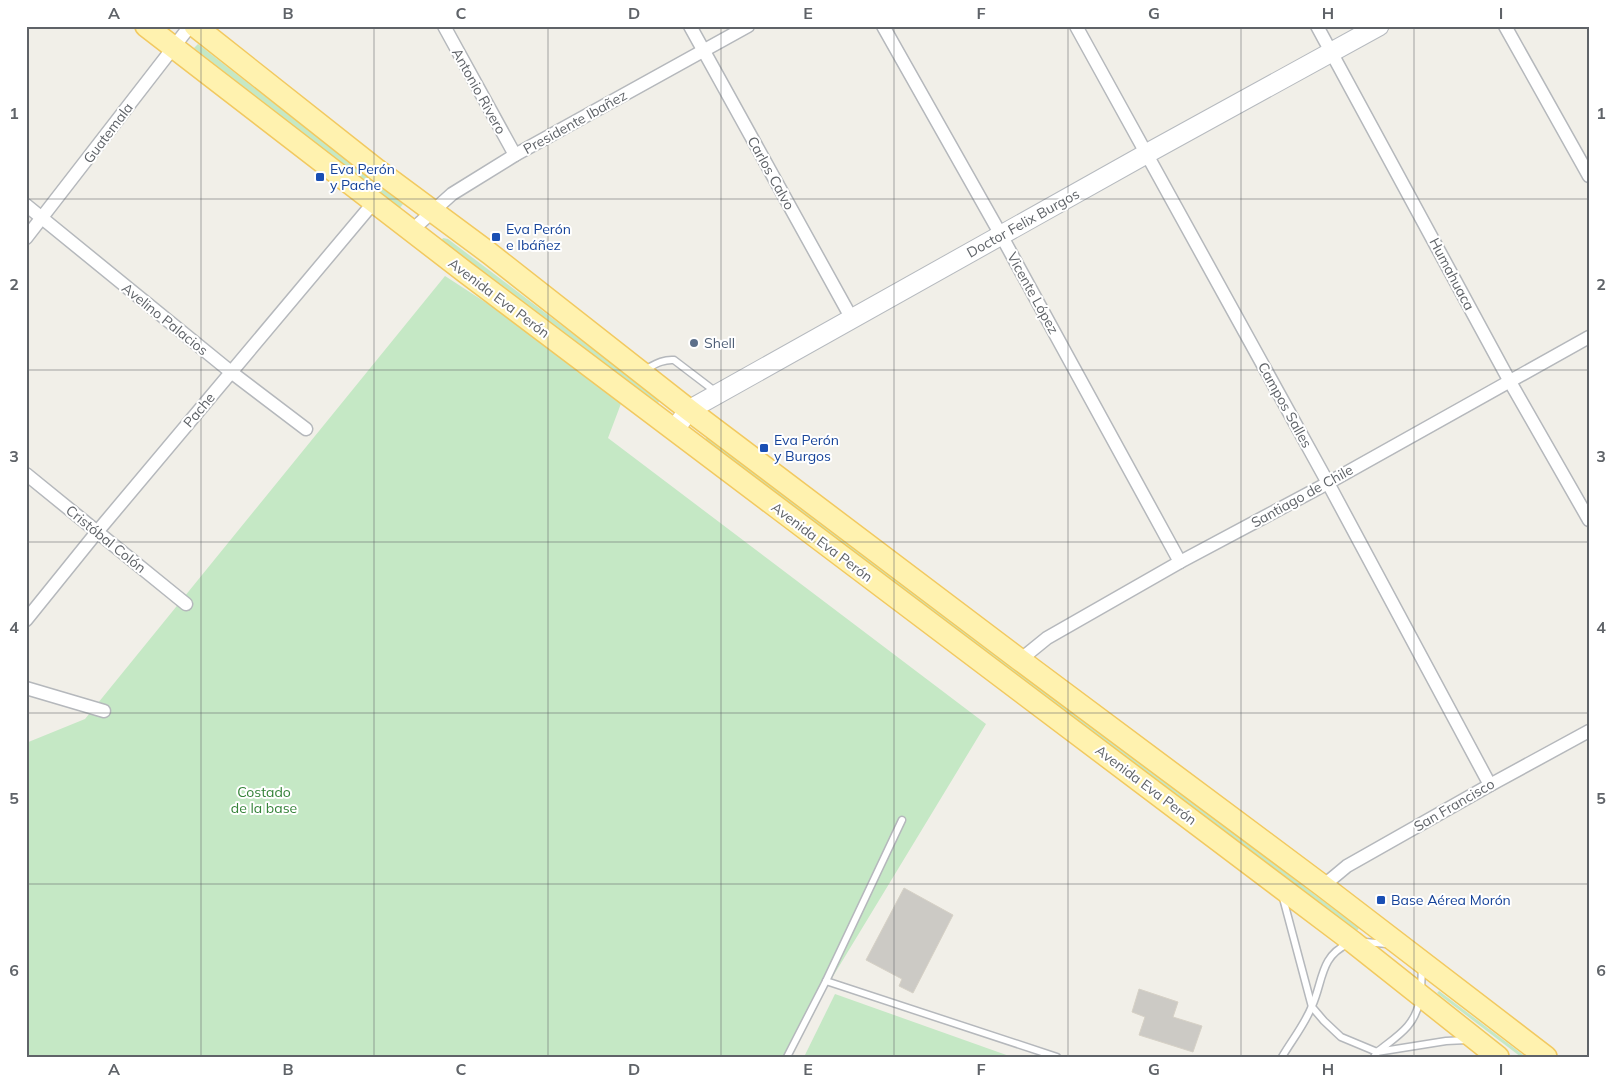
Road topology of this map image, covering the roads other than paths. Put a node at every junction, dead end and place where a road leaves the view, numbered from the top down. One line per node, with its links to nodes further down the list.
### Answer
1 (146, 26): 12 (main road, Avenida Eva Perón)
2 (190, 26): 12 (street, Guatemala)
3 (195, 26): 20 (main road, Avenida Eva Perón)
4 (444, 26): 16 (street, Antonio Rivero)
5 (690, 26): 13 (street, Carlos Calvo)
6 (748, 26): 13 (street, Presidente Ibañez)
7 (883, 26): 23 (street, Vicente López)
8 (1076, 26): 15 (street, Campos Salles)
9 (1318, 26): 14 (street, Humahuaca)
10 (1379, 26): 14 (street, Doctor Felix Burgos)
11 (1505, 26): 17 (street)
12 (173, 48): 18 (main road, Avenida Eva Perón); 21 (street, Guatemala)
13 (703, 51): 16 (street, Presidente Ibañez); 25 (street, Carlos Calvo)
14 (1332, 52): 15 (street, Doctor Felix Burgos); 29 (street, Humahuaca)
15 (1146, 154): 23 (street, Doctor Felix Burgos); 35 (street, Campos Salles)
16 (515, 155): 20 (street, Presidente Ibañez)
17 (1589, 176)
18 (374, 202): 22 (main road, Avenida Eva Perón); 27 (street, Pache)
19 (26, 206): 21 (street, Avelino Palacios)
20 (433, 210): 22 (street, Presidente Ibañez); 28 (main road, Avenida Eva Perón)
21 (43, 218): 24 (street, Guatemala); 27 (street, Avelino Palacios)
22 (411, 231): 33 (main road, Avenida Eva Perón)
23 (1001, 235): 25 (street, Doctor Felix Burgos); 38 (street, Vicente López)
24 (26, 238)
25 (852, 319): 30 (street, Doctor Felix Burgos)
26 (1589, 337): 29 (street, Santiago de Chile)
27 (231, 372): 32 (street, Avelino Palacios); 37 (street, Pache)
28 (641, 372): 30 (lane); 31 (main road, Avenida Eva Perón)
29 (1509, 380): 35 (street, Santiago de Chile); 36 (street, Humahuaca)
30 (718, 394): 31 (street, Doctor Felix Burgos)
31 (689, 410): 33 (street, Doctor Felix Burgos); 41 (main road, Avenida Eva Perón)
32 (306, 429)
33 (674, 430): 48 (main road, Avenida Eva Perón)
34 (26, 474): 37 (street, Cristóbal Colón)
35 (1328, 483): 38 (street, Santiago de Chile); 45 (street, Campos Salles)
36 (1589, 520)
37 (98, 532): 39 (street, Cristóbal Colón); 40 (street, Pache)
38 (1180, 562): 41 (street, Santiago de Chile)
39 (186, 604)
40 (26, 620)
41 (1020, 660): 47 (main road, Avenida Eva Perón)
42 (26, 688): 43 (street)
43 (104, 711)
44 (1589, 731): 45 (street, San Francisco)
45 (1490, 785): 47 (street, San Francisco)
46 (902, 820): 52 (lane)
47 (1323, 886): 50 (main road, Avenida Eva Perón)
48 (1280, 887): 49 (main road, Avenida Eva Perón); 54 (lane)
49 (1353, 942): 50 (lane); 53 (main road, Avenida Eva Perón); 54 (lane)
50 (1401, 945): 51 (main road, Avenida Eva Perón)
51 (1422, 960): 53 (lane); 61 (main road, Avenida Eva Perón)
52 (826, 981): 57 (lane); 58 (lane)
53 (1420, 996): 55 (main road, Avenida Eva Perón); 56 (lane)
54 (1312, 1006): 56 (lane); 59 (lane)
55 (1476, 1039): 56 (lane); 60 (main road, Avenida Eva Perón)
56 (1375, 1054)
57 (788, 1057)
58 (1058, 1057)
59 (1282, 1057)
60 (1498, 1057)
61 (1546, 1057)

